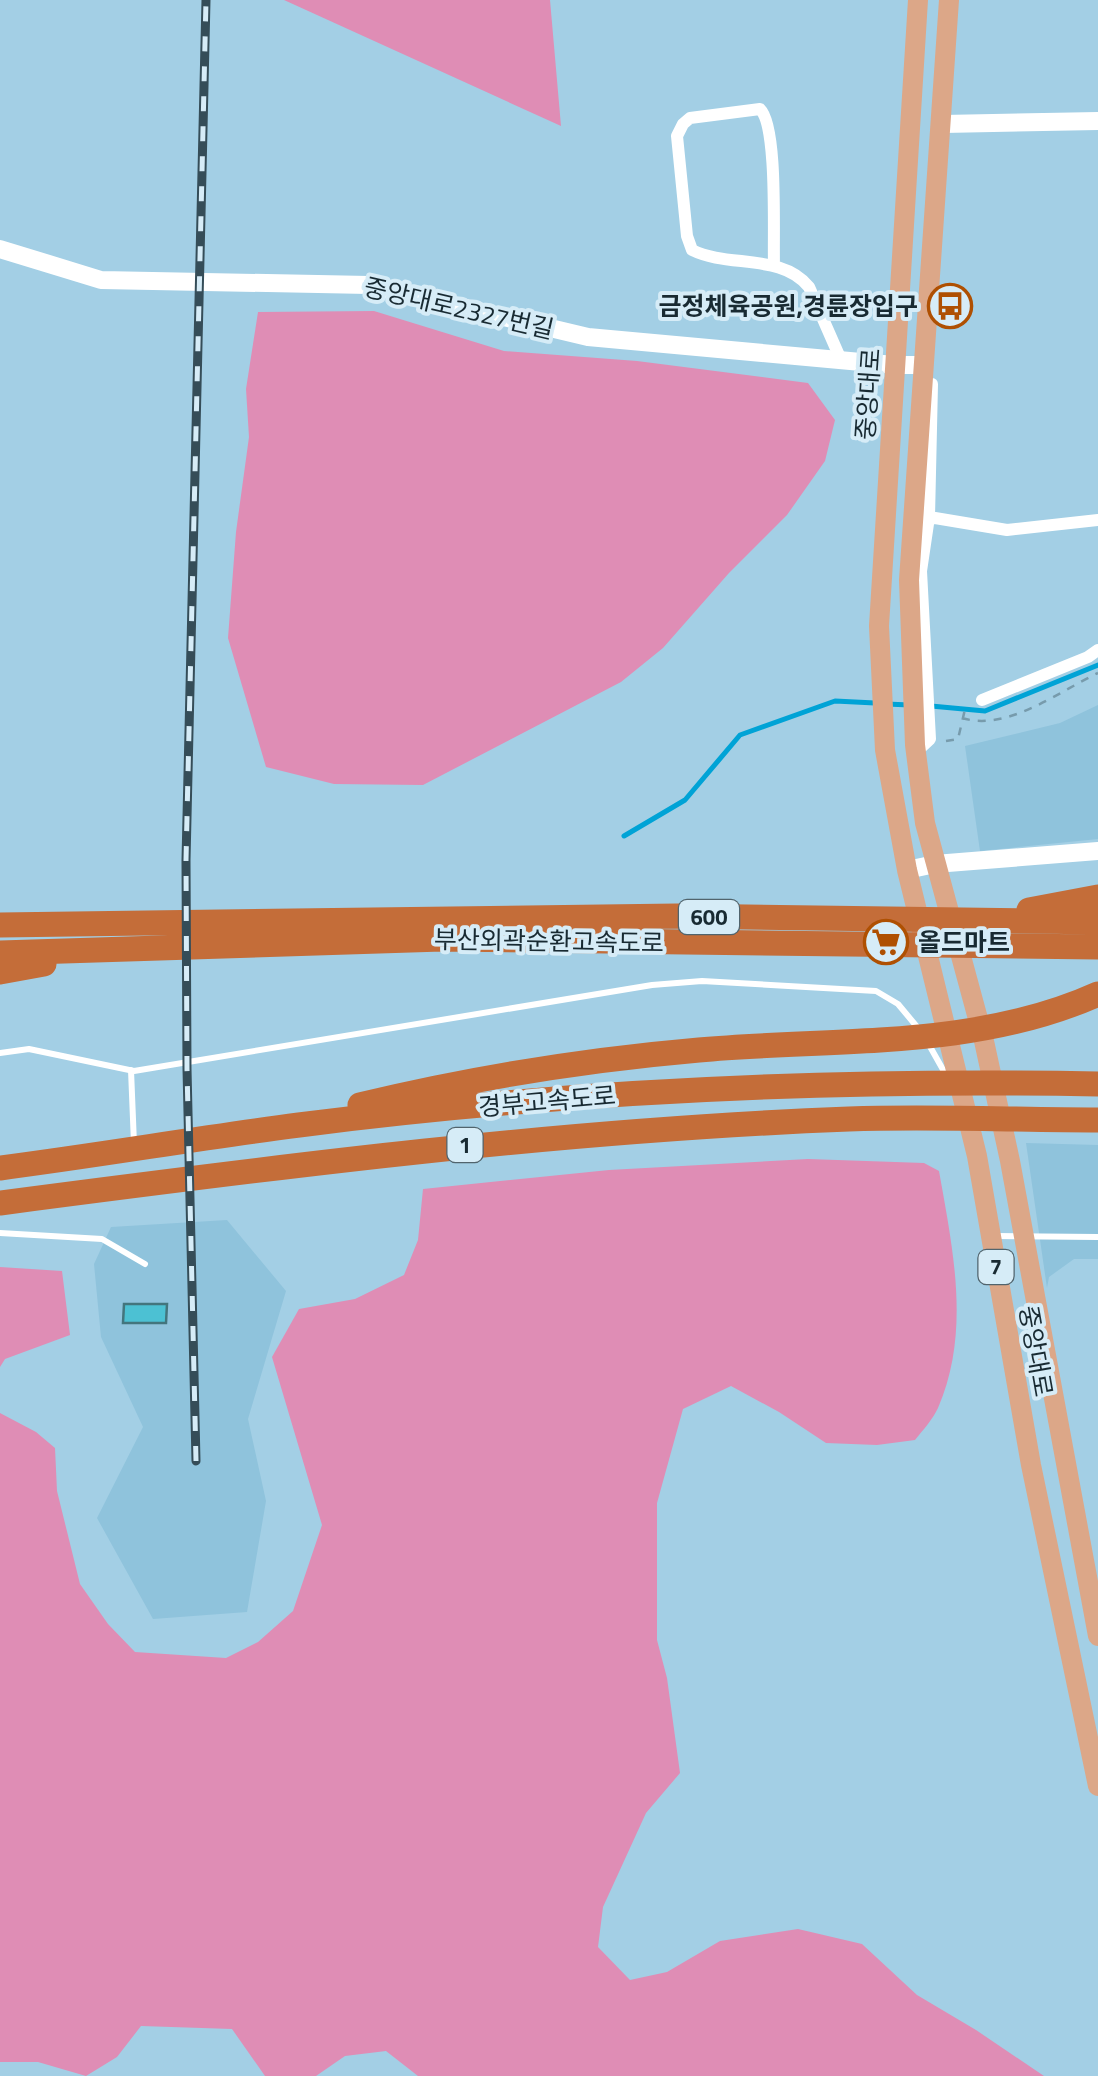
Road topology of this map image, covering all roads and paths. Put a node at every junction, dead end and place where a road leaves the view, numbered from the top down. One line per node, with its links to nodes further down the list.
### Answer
1 (918, 0): 8 (main road, 중앙대로 / 7)
2 (948, 0): 4 (main road, 중앙대로 / 7)
3 (1098, 121): 4 (street)
4 (942, 124): 9 (main road, 중앙대로 / 7)
5 (0, 249): 7 (street, 중앙대로2327번길)
6 (774, 266): 6 (street); 7 (street)
7 (841, 360): 8 (street, 중앙대로2327번길)
8 (894, 365): 9 (street, 중앙대로2327번길); 20 (main road, 중앙대로 / 7)
9 (921, 365): 10 (street); 13 (main road, 중앙대로 / 7)
10 (928, 517): 11 (street); 13 (street)
11 (1098, 520)
12 (1098, 650): 15 (street)
13 (919, 670): 17 (main road, 7)
14 (1098, 673): 16 (path)
15 (974, 702): 16 (path)
16 (962, 716): 17 (path)
17 (923, 741): 19 (main road, 중앙대로 / 7)
18 (1098, 851): 19 (street)
19 (935, 864): 20 (street); 40 (main road, 중앙대로 / 7)
20 (907, 870): 32 (main road, 중앙대로 / 7)
21 (1096, 910): 23 (highway, 부산외곽순환고속도로 / 600)
22 (0, 925): 23 (highway, 부산외곽순환고속도로 / 600)
23 (325, 931): 24 (highway, 부산외곽순환고속도로 / 600); 25 (highway, 부산외곽순환고속도로 / 600)
24 (146, 947): 26 (highway, 부산외곽순환고속도로 / 600); 27 (highway)
25 (1098, 947)
26 (0, 953)
27 (0, 972)
28 (1098, 994): 34 (highway)
29 (0, 1054): 30 (lane)
30 (131, 1070): 32 (lane); 35 (lane)
31 (1098, 1084): 34 (highway, 경부고속도로 / 1)
32 (965, 1109): 39 (main road, 중앙대로 / 7)
33 (1098, 1120): 37 (highway, 경부고속도로 / 1)
34 (230, 1136): 35 (highway, 경부고속도로 / 1)
35 (134, 1150): 36 (highway, 경부고속도로 / 1)
36 (0, 1168)
37 (0, 1203)
38 (0, 1233): 42 (lane)
39 (991, 1236): 40 (lane); 44 (main road, 중앙대로 / 7)
40 (1022, 1236): 41 (lane); 43 (main road, 중앙대로 / 7)
41 (1098, 1238)
42 (145, 1264)
43 (1098, 1636)
44 (1098, 1786)

